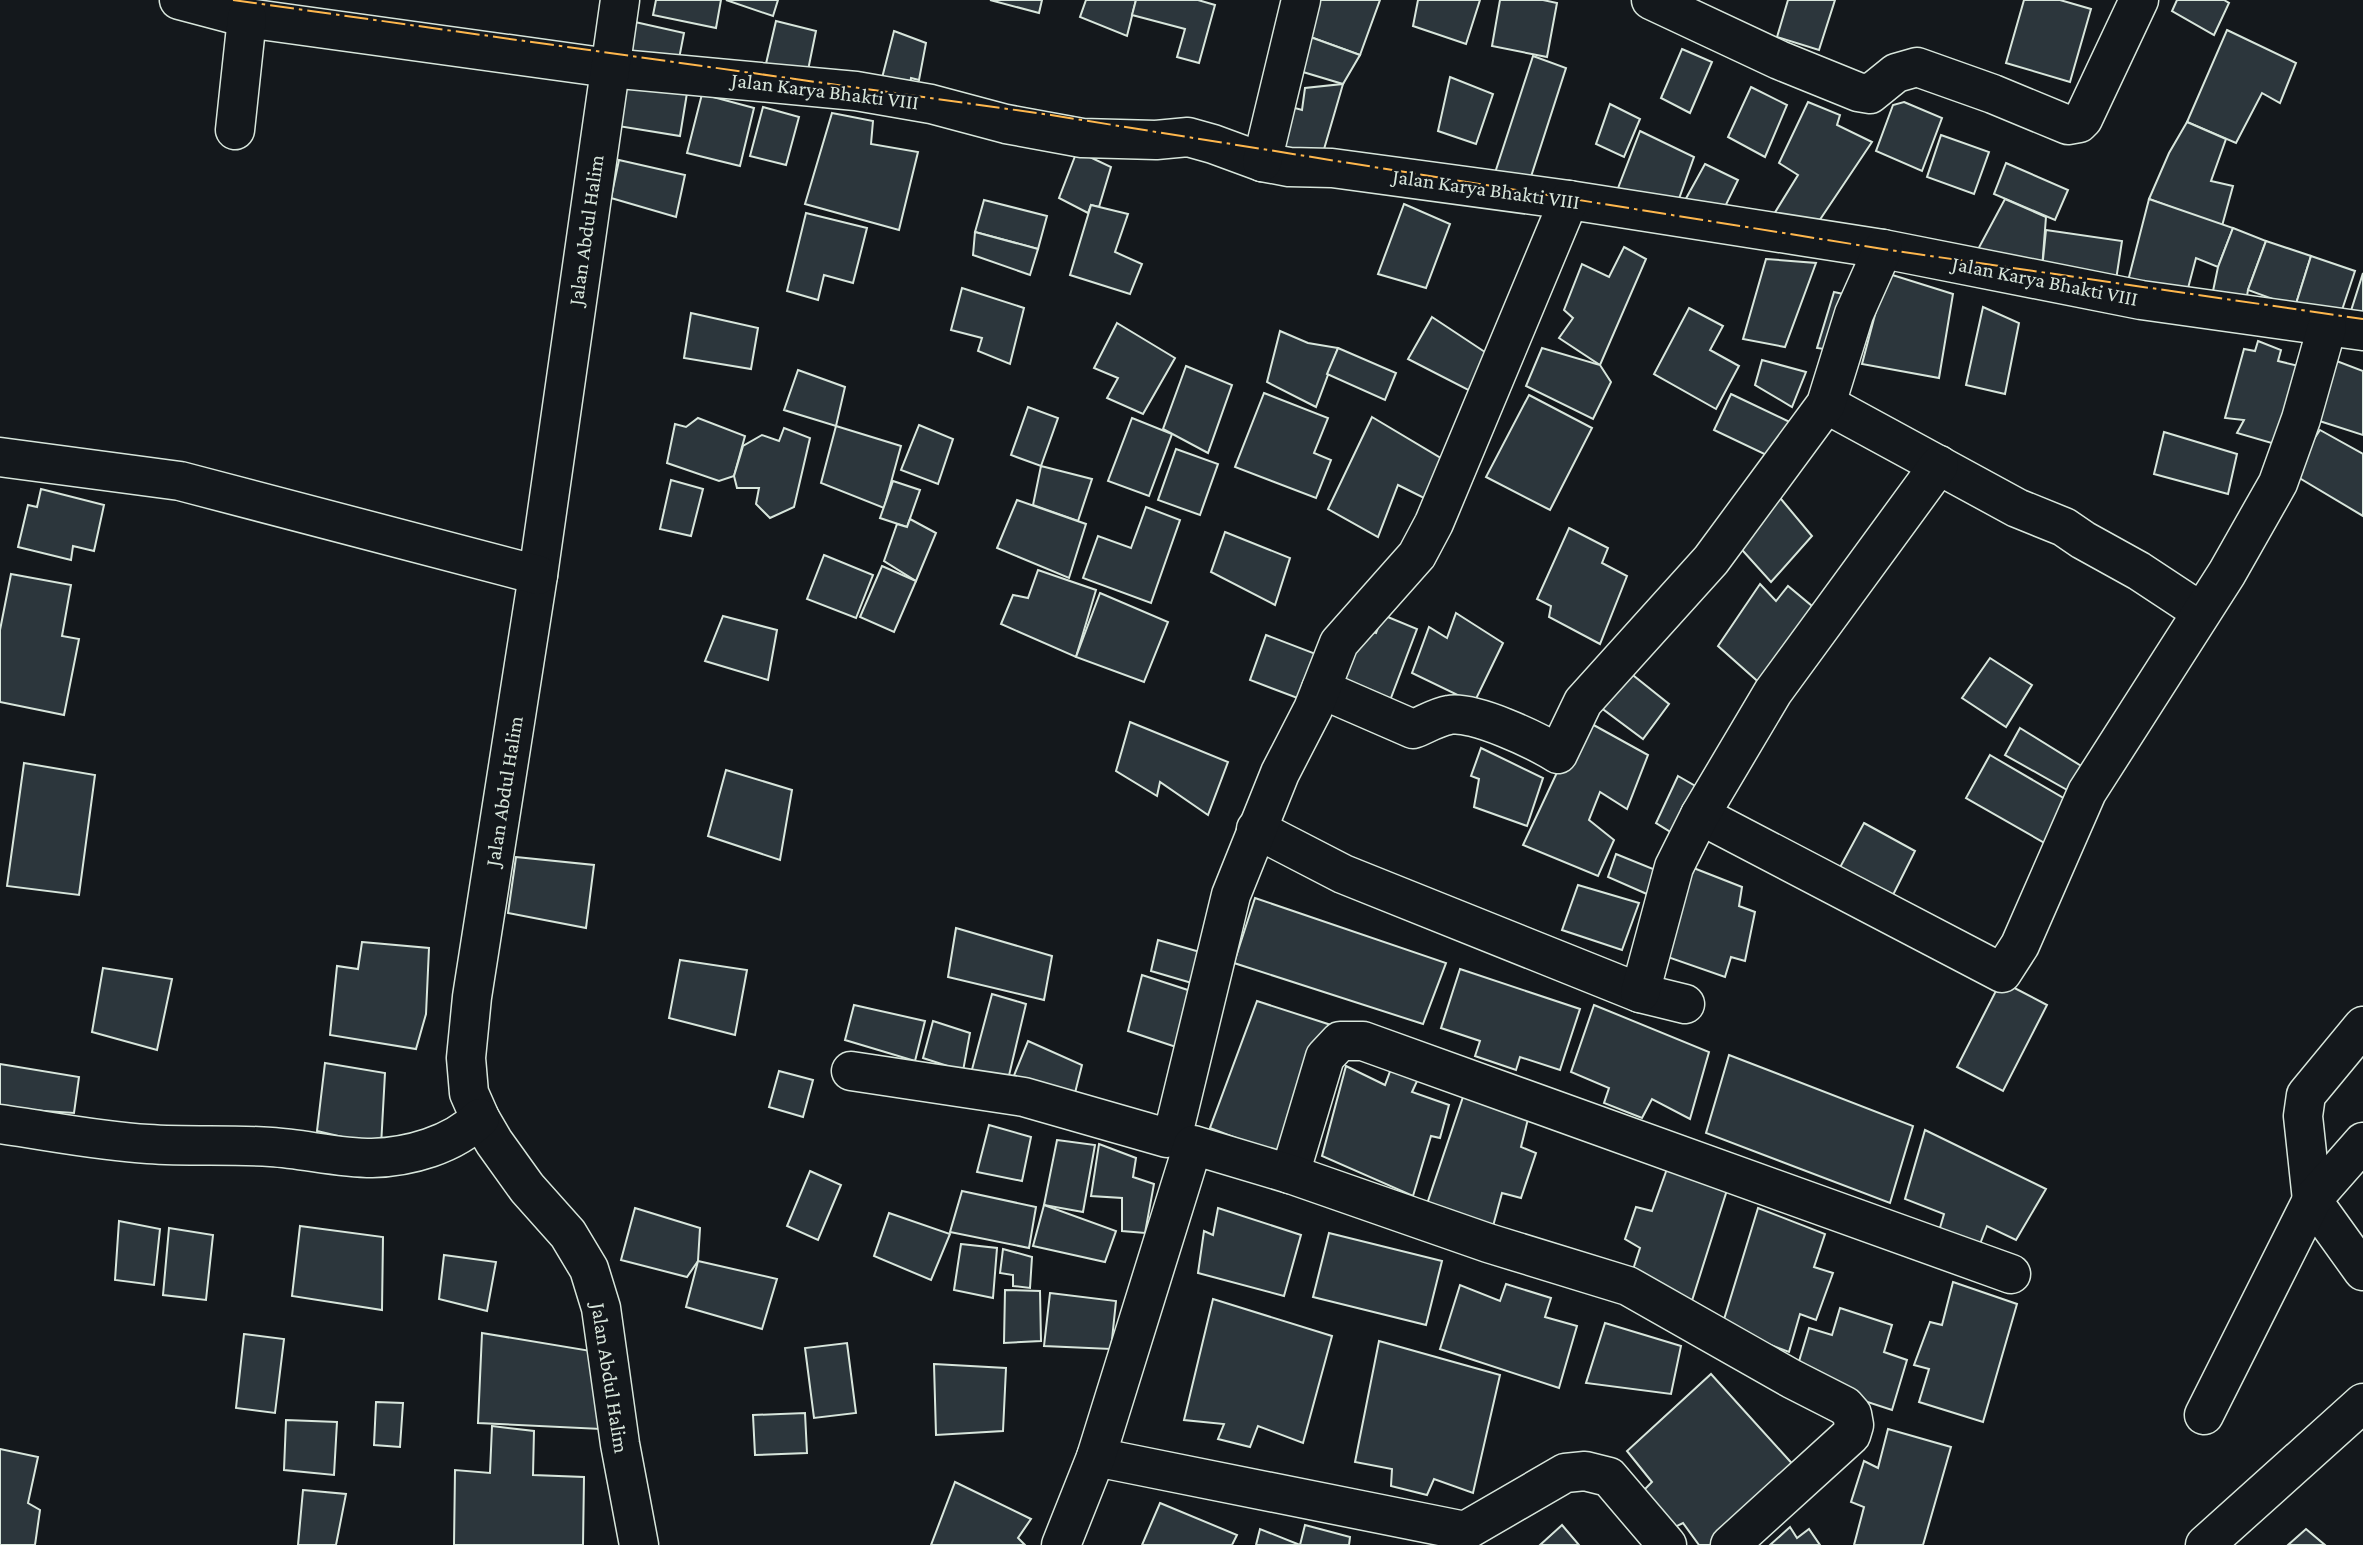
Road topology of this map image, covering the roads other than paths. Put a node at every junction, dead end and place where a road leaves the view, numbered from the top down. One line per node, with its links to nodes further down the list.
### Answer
1 (179, 0): 6 (street, Jalan Karya Bhakti VIII)
2 (620, 0): 7 (street, Jalan Abdul Halim)
3 (1301, 0): 9 (street)
4 (1651, 0): 5 (street)
5 (2139, 0)
6 (247, 18): 7 (street, Jalan Karya Bhakti VIII); 8 (street)
7 (609, 68): 9 (street, Jalan Karya Bhakti VIII); 16 (street, Jalan Abdul Halim)
8 (235, 130)
9 (1262, 163): 10 (street, Jalan Karya Bhakti VIII)
10 (1569, 200): 11 (street, Jalan Karya Bhakti VIII); 18 (street)
11 (1884, 249): 12 (street, Jalan Karya Bhakti VIII); 13 (street)
12 (2345, 329): 17 (street)
13 (1826, 404): 15 (street); 18 (street)
14 (0, 457): 16 (street)
15 (1939, 465): 17 (street); 19 (street)
16 (538, 575): 25 (street, Jalan Abdul Halim)
17 (2202, 610): 19 (street)
18 (1321, 689): 20 (street)
19 (1700, 816): 21 (street)
20 (1256, 829): 21 (street); 24 (street)
21 (1640, 993): 22 (street)
22 (1685, 1004)
23 (2363, 1026): 29 (street)
24 (851, 1071)
25 (480, 1118): 26 (street); 36 (street, Jalan Abdul Halim)
26 (0, 1124)
27 (2363, 1142): 29 (street)
28 (1290, 1174): 31 (street); 34 (street); 39 (street)
29 (2312, 1200): 30 (street); 33 (street)
30 (2363, 1271)
31 (2011, 1274)
32 (2363, 1404): 40 (street)
33 (2204, 1415)
34 (1096, 1457): 35 (street); 37 (street)
35 (1461, 1538): 38 (street)
36 (639, 1545)
37 (1061, 1545)
38 (1667, 1545)
39 (1730, 1545)
40 (2205, 1545)

